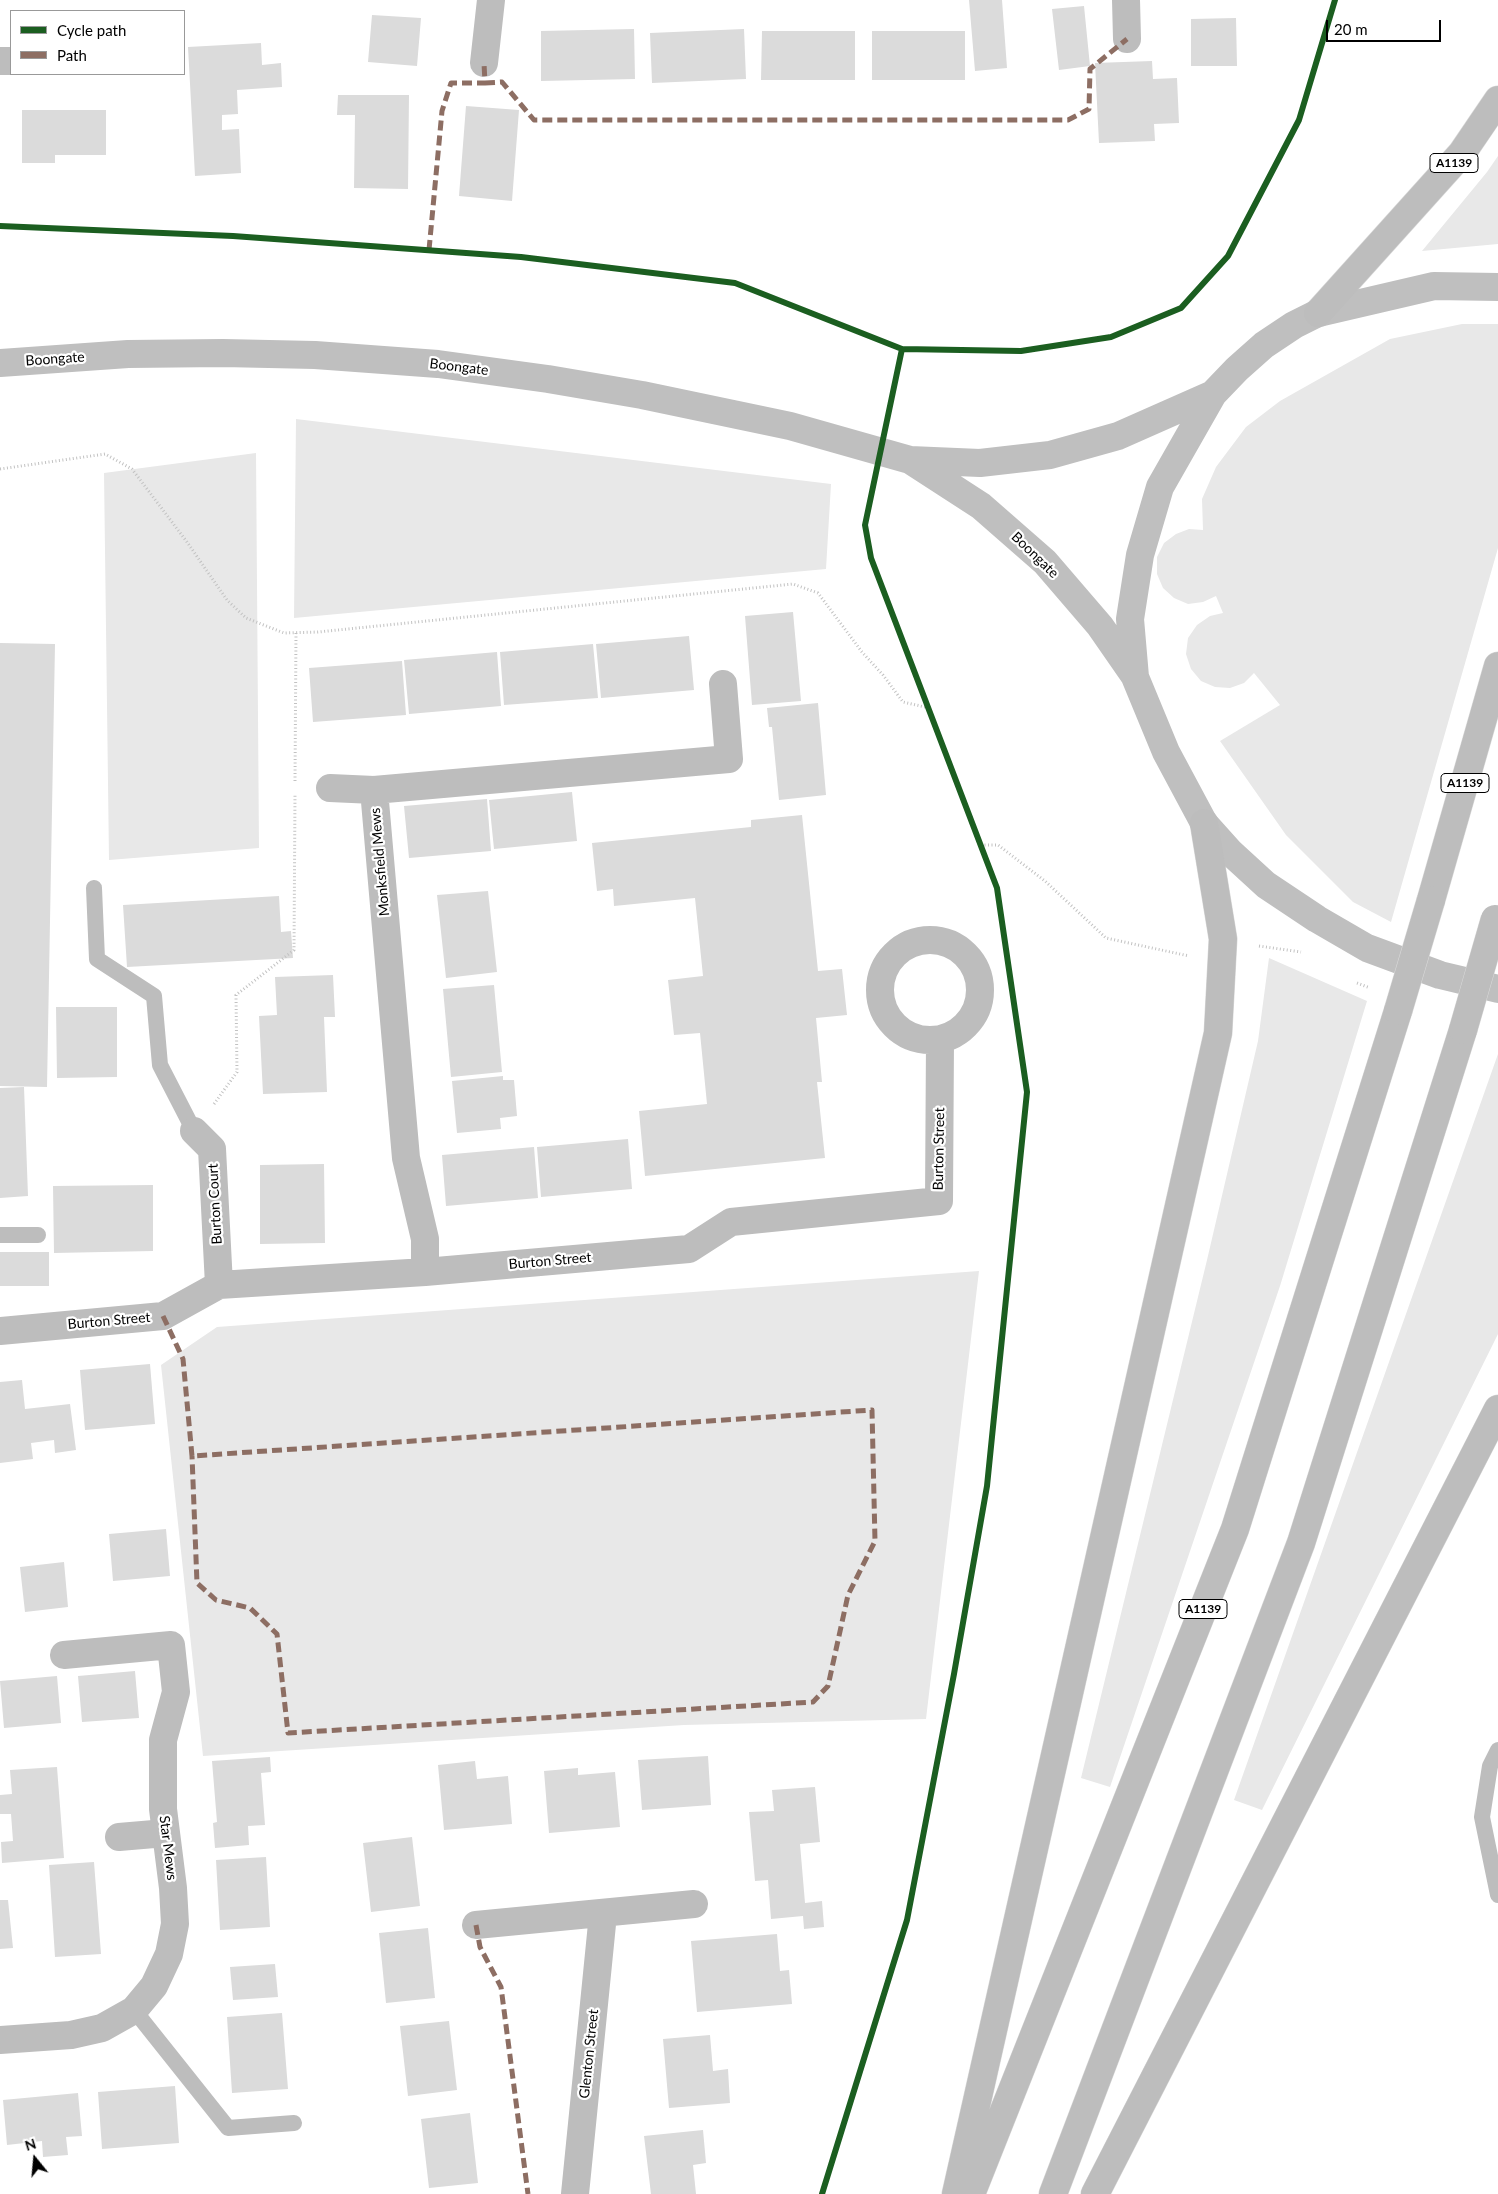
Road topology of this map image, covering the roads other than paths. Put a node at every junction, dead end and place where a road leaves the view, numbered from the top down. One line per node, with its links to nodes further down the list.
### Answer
1 (491, 0): 4 (main road)
2 (1126, 0): 3 (main road)
3 (1127, 40)
4 (484, 63)
5 (1498, 100): 7 (main road, A1139)
6 (1498, 287): 7 (street)
7 (1318, 313): 9 (street)
8 (0, 364): 10 (street, Boongate)
9 (1213, 394): 10 (street, Boongate); 12 (street)
10 (910, 460): 12 (street, Boongate)
11 (1498, 666): 41 (main road, A1139, bridge)
12 (1135, 677): 16 (street)
13 (723, 684): 15 (main road, Monksfield Mews)
14 (330, 788): 15 (main road)
15 (374, 790): 24 (main road, Monksfield Mews)
16 (1204, 823): 19 (street); 40 (main road)
17 (94, 888): 21 (lane)
18 (1496, 913): 42 (main road, bridge)
19 (1498, 988)
20 (940, 1040): 24 (main road, Burton Street)
21 (194, 1131): 25 (main road, Burton Court)
22 (0, 1235): 23 (lane)
23 (38, 1235)
24 (425, 1272): 25 (main road, Burton Street)
25 (219, 1285): 26 (main road, Burton Street)
26 (0, 1331)
27 (1498, 1409): 43 (main road)
28 (64, 1655): 30 (main road, Star Mews)
29 (1498, 1750): 32 (lane)
30 (166, 1833): 31 (main road); 36 (main road, Star Mews)
31 (119, 1837)
32 (1498, 1895)
33 (694, 1904): 34 (main road)
34 (603, 1914): 35 (main road); 39 (main road, Glenton Street)
35 (476, 1926)
36 (134, 2010): 37 (main road, Star Mews); 38 (lane)
37 (0, 2040)
38 (294, 2123)
39 (575, 2194)
40 (956, 2194)
41 (971, 2194)
42 (1053, 2194)
43 (1094, 2194)

